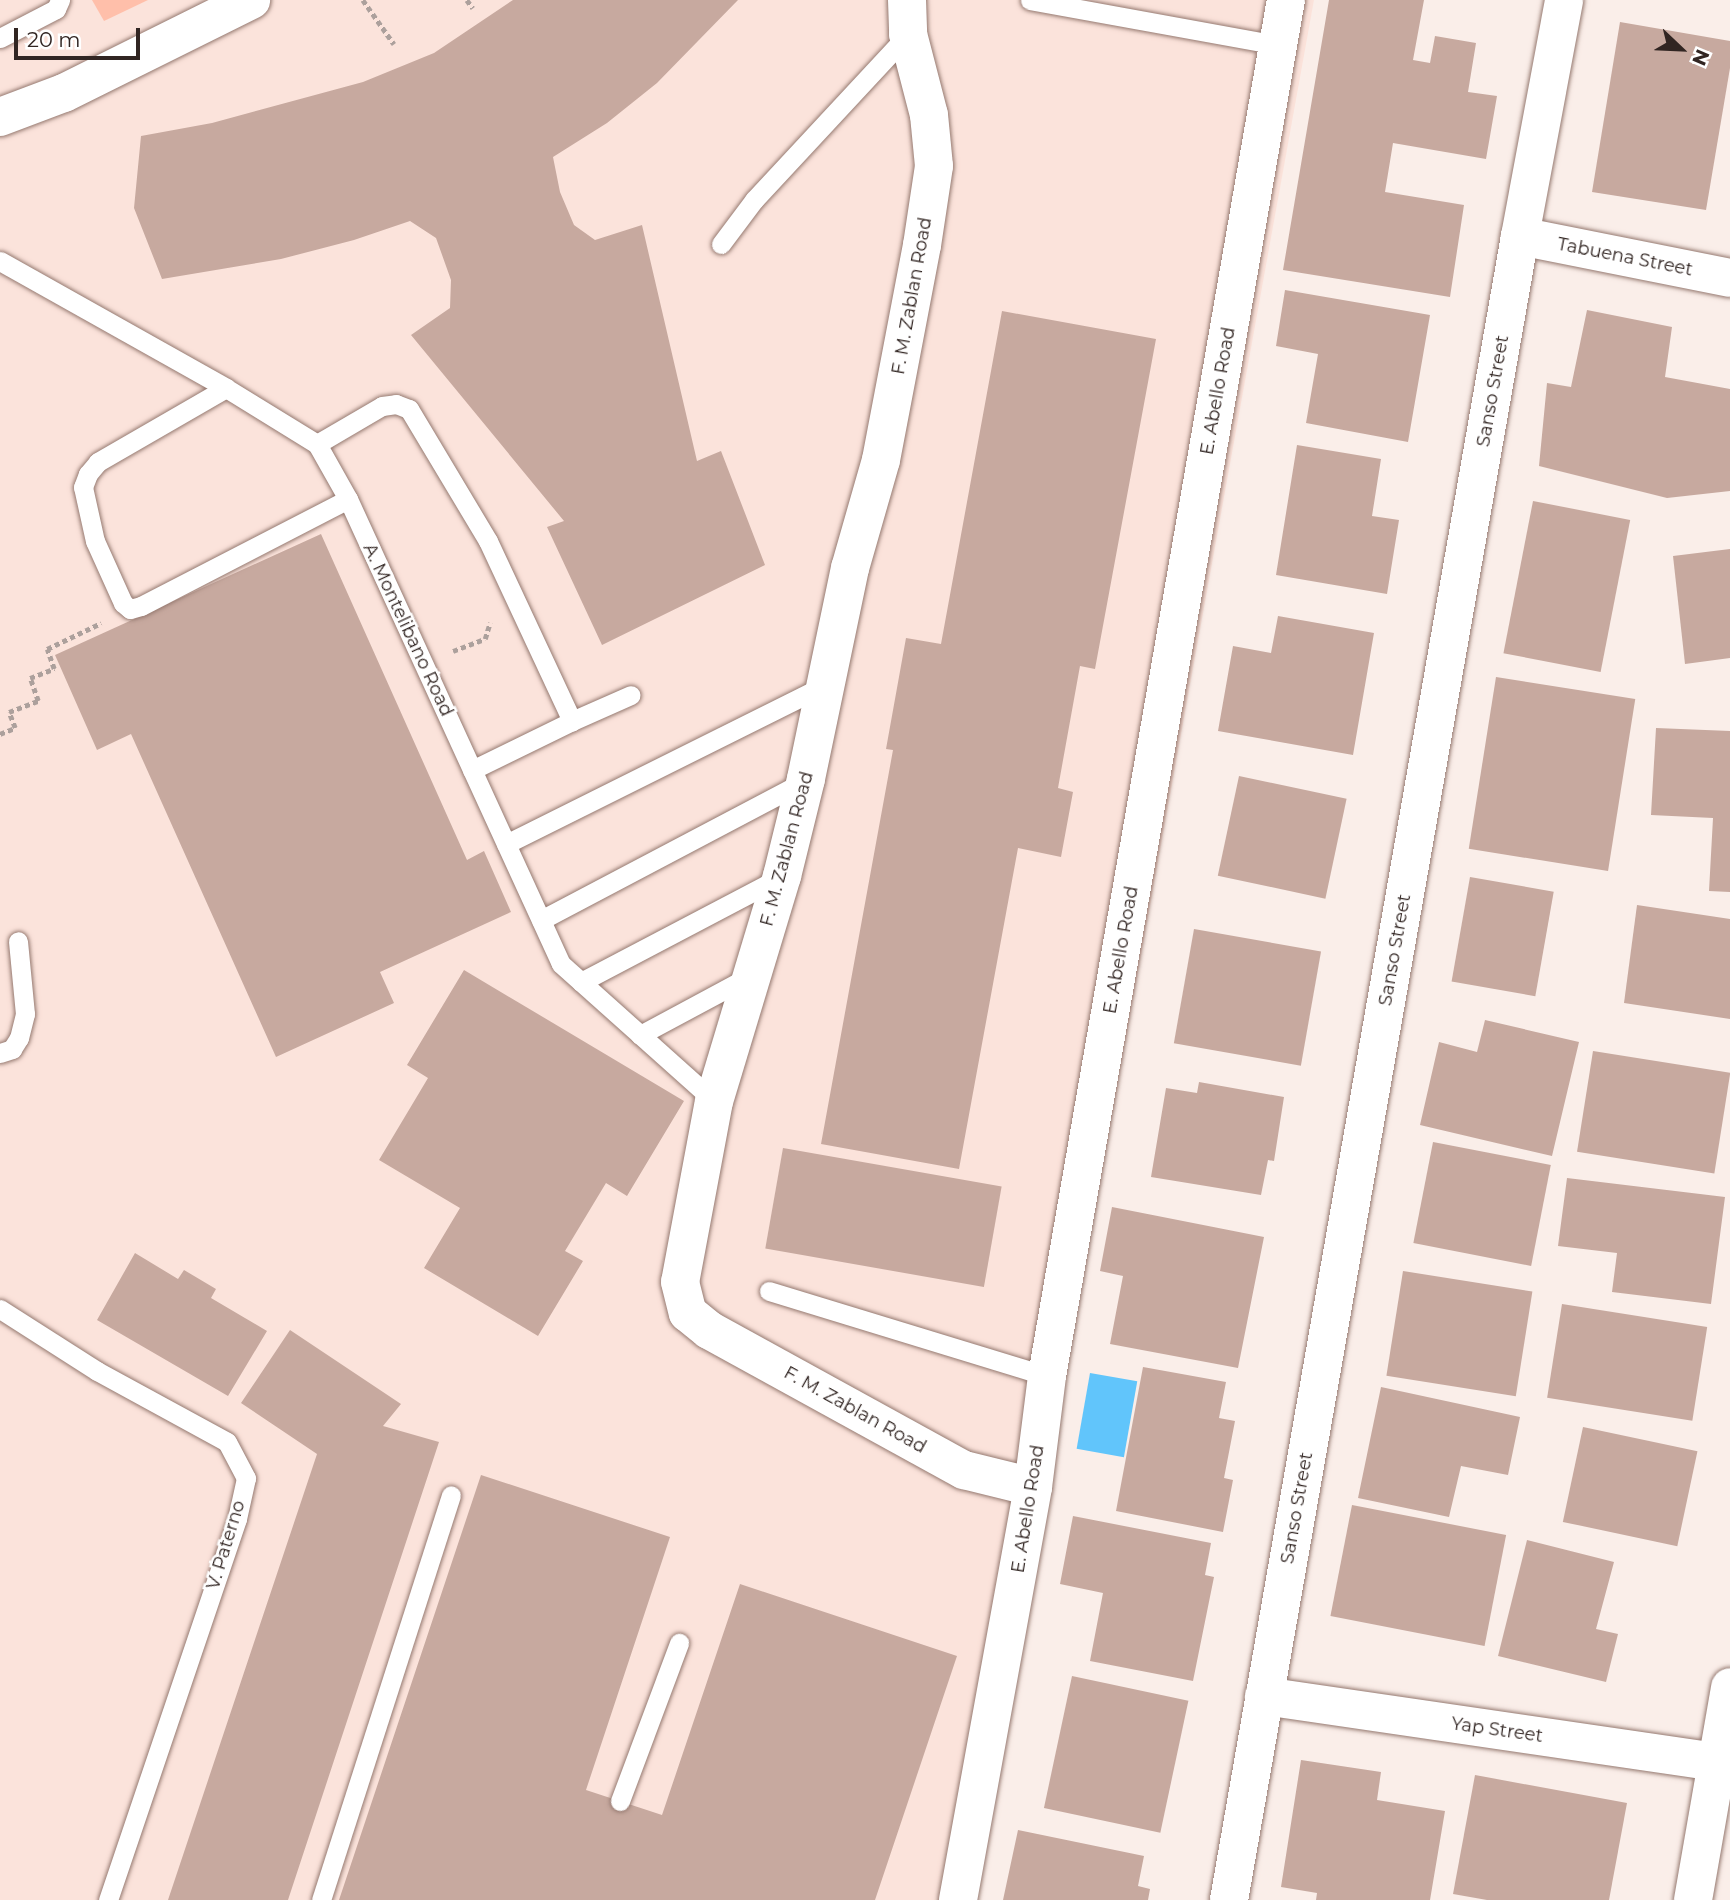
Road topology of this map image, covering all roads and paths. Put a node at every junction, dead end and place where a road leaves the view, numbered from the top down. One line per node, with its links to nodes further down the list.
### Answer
1 (60, 0): 10 (lane)
2 (251, 0): 13 (street)
3 (363, 0): 11 (path)
4 (467, 0): 8 (path)
5 (1030, 0): 12 (lane)
6 (1286, 0): 12 (street, E. Abello Road)
7 (1564, 0): 14 (street, Sanso Street)
8 (473, 8)
9 (908, 17): 15 (lane); 24 (street, F. M. Zablan Road)
10 (0, 38)
11 (394, 44)
12 (1278, 45): 41 (street, E. Abello Road)
13 (0, 117)
14 (1520, 236): 17 (street, Tabuena Street); 46 (street, Sanso Street)
15 (721, 244)
16 (0, 261): 18 (lane, A. Montelibano Road)
17 (1730, 278)
18 (226, 388): 19 (lane, A. Montelibano Road); 22 (lane)
19 (317, 444): 20 (lane, A. Montelibano Road); 21 (lane)
20 (348, 499): 22 (lane); 23 (lane, A. Montelibano Road)
21 (506, 579): 23 (path); 26 (lane)
22 (130, 609): 27 (path)
23 (422, 662): 28 (lane, A. Montelibano Road)
24 (825, 685): 29 (street, F. M. Zablan Road); 30 (lane)
25 (631, 695): 26 (lane)
26 (572, 721): 28 (lane)
27 (0, 734)
28 (472, 770): 30 (lane, A. Montelibano Road)
29 (806, 779): 31 (street, F. M. Zablan Road); 32 (lane)
30 (506, 844): 32 (lane, A. Montelibano Road)
31 (782, 876): 34 (street, F. M. Zablan Road); 35 (lane)
32 (541, 920): 35 (lane, A. Montelibano Road)
33 (18, 941): 37 (lane)
34 (752, 975): 36 (lane); 38 (street, F. M. Zablan Road)
35 (581, 982): 36 (lane, A. Montelibano Road)
36 (640, 1035): 38 (lane, A. Montelibano Road)
37 (0, 1053)
38 (714, 1101): 42 (street, F. M. Zablan Road)
39 (769, 1291): 41 (lane)
40 (0, 1309): 49 (lane, V. Paterno)
41 (1047, 1376): 42 (street, E. Abello Road)
42 (1033, 1487): 51 (street, E. Abello Road)
43 (451, 1495): 50 (lane)
44 (679, 1643): 48 (lane)
45 (1730, 1687): 47 (street)
46 (1264, 1696): 47 (street, Yap Street); 52 (street, Sanso Street)
47 (1723, 1762): 53 (street)
48 (620, 1801)
49 (108, 1900)
50 (321, 1900)
51 (958, 1900)
52 (1229, 1900)
53 (1693, 1900)

